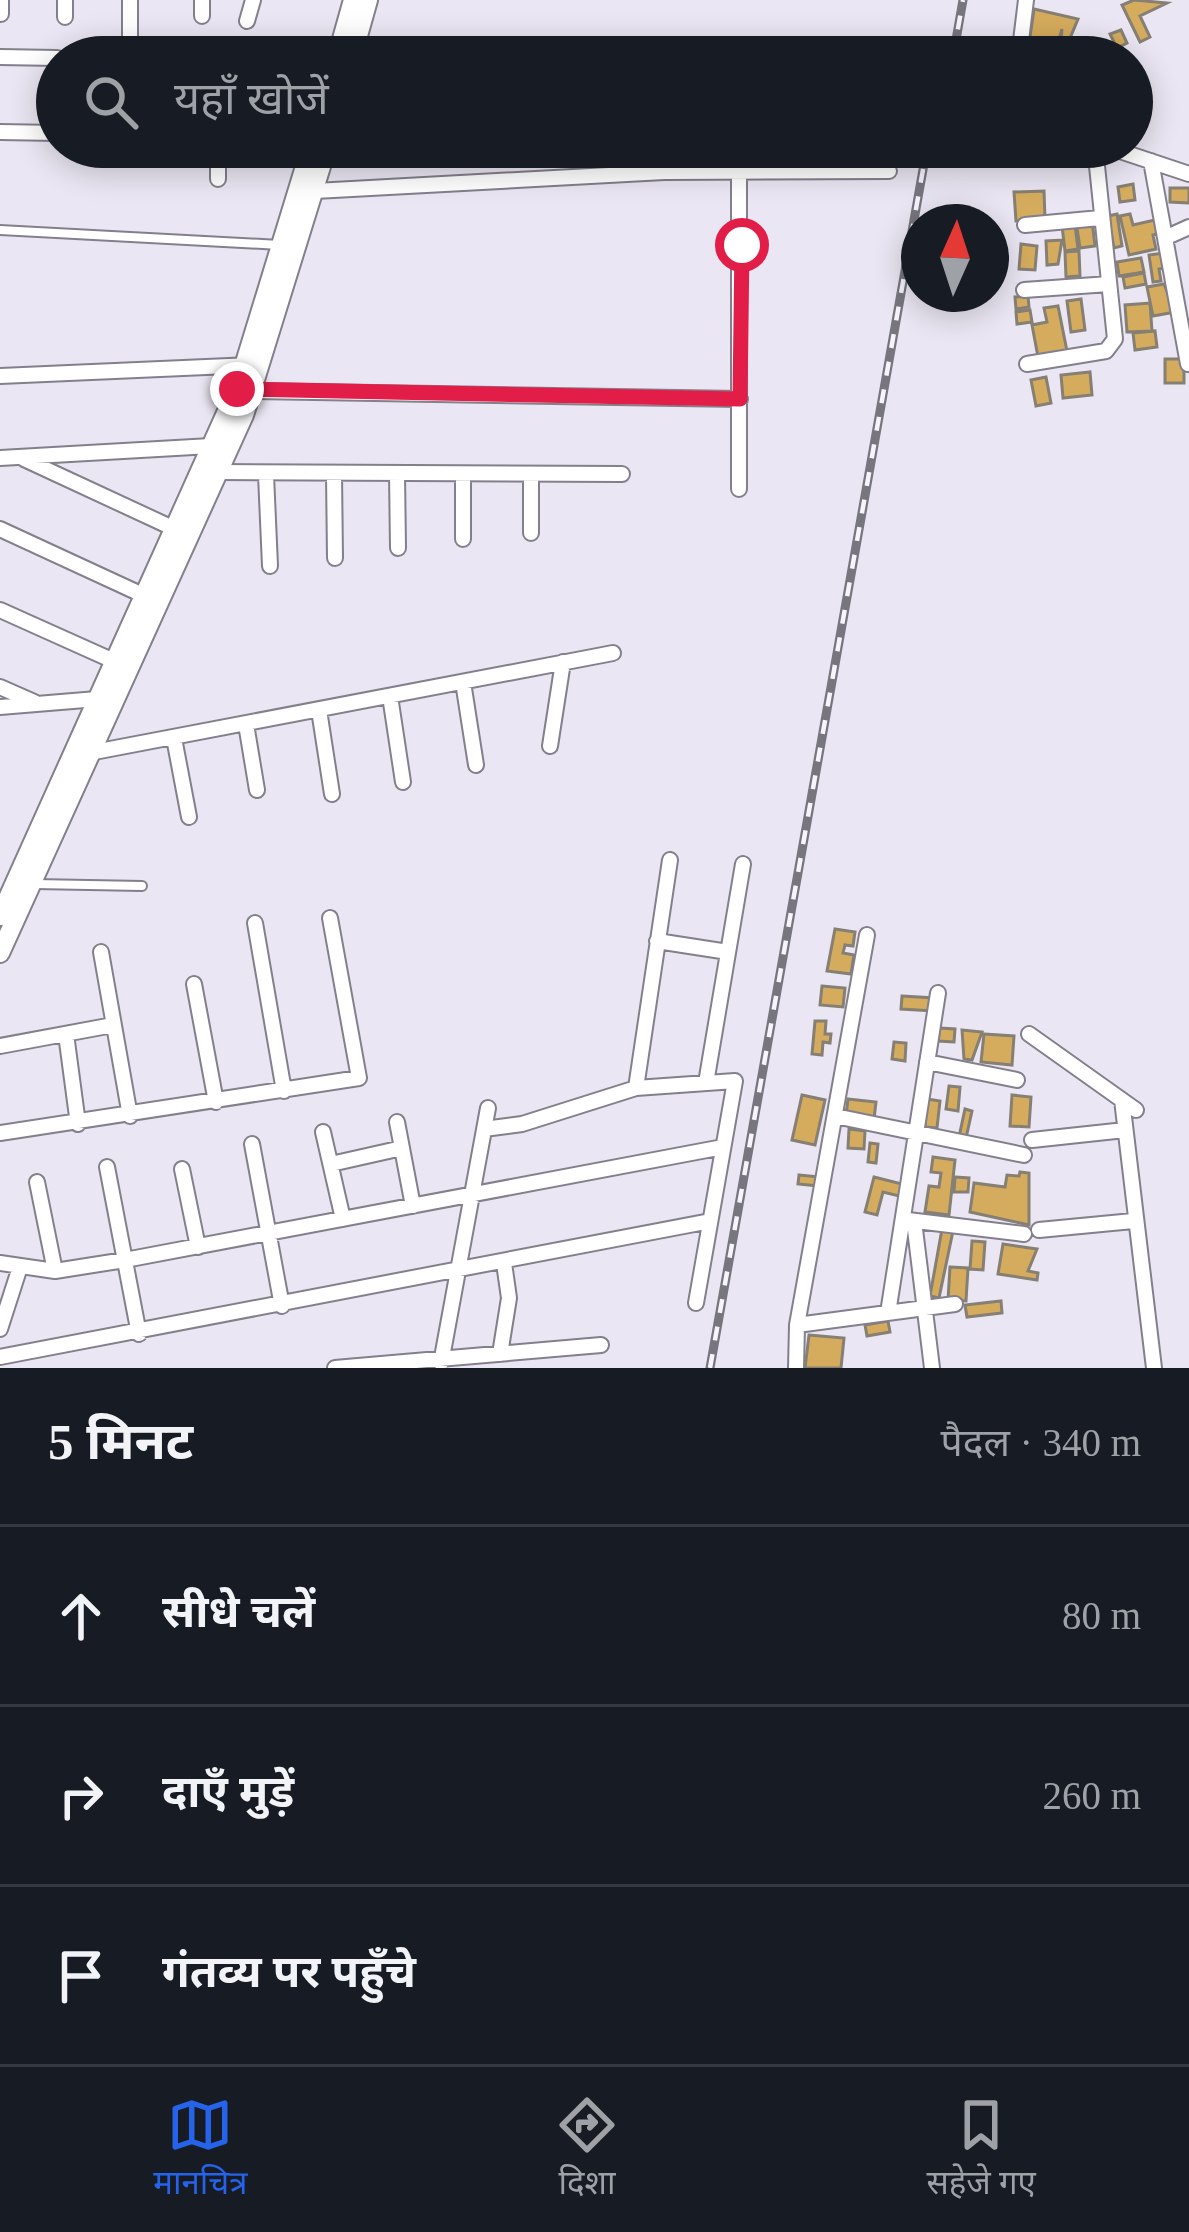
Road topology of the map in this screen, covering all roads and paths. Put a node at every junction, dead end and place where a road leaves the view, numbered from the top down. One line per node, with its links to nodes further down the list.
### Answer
1 (1, 0): 8 (street)
2 (65, 0): 9 (street)
3 (130, 0): 11 (street)
4 (253, 0): 10 (street)
5 (352, 0): 12 (street)
6 (368, 0): 13 (street)
7 (1026, 0): 14 (street)
8 (1, 14)
9 (65, 17)
10 (247, 21)
11 (130, 36)
12 (343, 36)
13 (358, 36)
14 (1022, 36)
15 (0, 57): 16 (street)
16 (36, 58)
17 (0, 132): 18 (street)
18 (36, 133)
19 (1153, 161): 27 (street)
20 (218, 168): 28 (street)
21 (304, 168): 35 (street)
22 (321, 168): 29 (street)
23 (1096, 168): 30 (street)
24 (1153, 168): 34 (street)
25 (889, 171): 26 (street)
26 (739, 172): 29 (street); 43 (street)
27 (1189, 174)
28 (218, 179)
29 (315, 191): 40 (street)
30 (1100, 218): 31 (street); 36 (street)
31 (1025, 225)
32 (1189, 227): 34 (street)
33 (0, 230): 35 (lane)
34 (1167, 237): 39 (street)
35 (282, 245): 40 (street)
36 (1109, 284): 37 (street); 38 (street)
37 (1024, 290)
38 (1027, 364)
39 (1188, 364)
40 (254, 366): 41 (street); 42 (street)
41 (0, 376)
42 (245, 391): 43 (street); 44 (street); 47 (street)
43 (740, 399): 54 (street)
44 (211, 446): 45 (street); 55 (street)
45 (20, 457): 46 (street); 55 (street)
46 (0, 458)
47 (219, 472): 53 (street); 78 (street)
48 (334, 474): 49 (street); 53 (street); 61 (street)
49 (398, 474): 50 (street); 60 (street)
50 (463, 474): 51 (street); 58 (street)
51 (531, 474): 52 (street); 57 (street)
52 (622, 474)
53 (266, 475): 62 (street)
54 (739, 489)
55 (177, 530): 63 (street)
56 (3, 531): 59 (street); 63 (street)
57 (531, 533)
58 (463, 539)
59 (0, 548)
60 (398, 548)
61 (335, 558)
62 (270, 566)
63 (145, 596): 66 (street)
64 (0, 610): 66 (street)
65 (613, 653): 67 (street)
66 (116, 662): 71 (street)
67 (563, 662): 68 (street); 77 (street)
68 (463, 682): 70 (street); 79 (street)
69 (0, 687): 72 (street)
70 (390, 696): 74 (street); 80 (street)
71 (98, 700): 72 (street); 89 (street)
72 (40, 705): 73 (street)
73 (0, 707)
74 (319, 710): 75 (street); 82 (street)
75 (246, 724): 76 (street); 81 (street)
76 (174, 738): 78 (street); 83 (street)
77 (550, 746)
78 (89, 753): 86 (street)
79 (476, 765)
80 (403, 782)
81 (257, 790)
82 (332, 794)
83 (189, 817)
84 (670, 860): 92 (street)
85 (743, 864): 94 (street)
86 (31, 884): 87 (lane); 89 (street)
87 (142, 886)
88 (330, 918): 106 (street)
89 (4, 922): 95 (street)
90 (255, 923): 106 (street)
91 (867, 935): 110 (street)
92 (658, 941): 94 (street); 105 (street)
93 (101, 952): 98 (street)
94 (728, 952): 104 (street)
95 (0, 953)
96 (194, 984): 107 (street)
97 (938, 993): 102 (street)
98 (113, 1025): 99 (street); 109 (street)
99 (66, 1034): 101 (street); 112 (street)
100 (1029, 1034): 114 (street)
101 (0, 1046)
102 (927, 1062): 103 (street); 117 (street)
103 (1017, 1080)
104 (706, 1083): 105 (street); 120 (street)
105 (635, 1088): 113 (street)
106 (284, 1090): 107 (street)
107 (216, 1102): 109 (street)
108 (488, 1108): 113 (street)
109 (130, 1116): 112 (street)
110 (835, 1116): 117 (street); 146 (street)
111 (398, 1122): 121 (street)
112 (78, 1124): 115 (street)
113 (484, 1129): 127 (street)
114 (1125, 1130): 118 (street); 132 (street)
115 (0, 1132)
116 (323, 1132): 123 (street)
117 (916, 1133): 122 (street); 130 (street)
118 (1032, 1140)
119 (252, 1144): 133 (street)
120 (723, 1147): 127 (street); 131 (street)
121 (402, 1148): 123 (street); 128 (street)
122 (1024, 1155)
123 (331, 1164): 129 (street)
124 (107, 1168): 135 (street)
125 (182, 1169): 134 (street)
126 (37, 1181): 139 (street)
127 (472, 1196): 128 (street); 140 (street)
128 (413, 1206): 129 (street)
129 (344, 1220): 133 (street)
130 (908, 1220): 132 (street); 144 (street); 145 (street)
131 (710, 1221): 137 (street); 141 (street)
132 (1133, 1221): 156 (street)
133 (269, 1233): 134 (street); 143 (street)
134 (198, 1247): 135 (street)
135 (125, 1260): 139 (street); 148 (street)
136 (0, 1263): 138 (street)
137 (504, 1263): 140 (street); 150 (street)
138 (20, 1270): 139 (street); 147 (street)
139 (55, 1271)
140 (458, 1272): 143 (street); 152 (street)
141 (696, 1303)
142 (955, 1304): 144 (street)
143 (282, 1306): 148 (street)
144 (924, 1308): 145 (street); 155 (street)
145 (888, 1313): 146 (street)
146 (797, 1325): 154 (street)
147 (0, 1329)
148 (139, 1334): 151 (street)
149 (601, 1345): 150 (street)
150 (500, 1354): 152 (street)
151 (0, 1357)
152 (441, 1363): 153 (street)
153 (335, 1368)
154 (796, 1368)
155 (932, 1368)
156 (1154, 1368)

